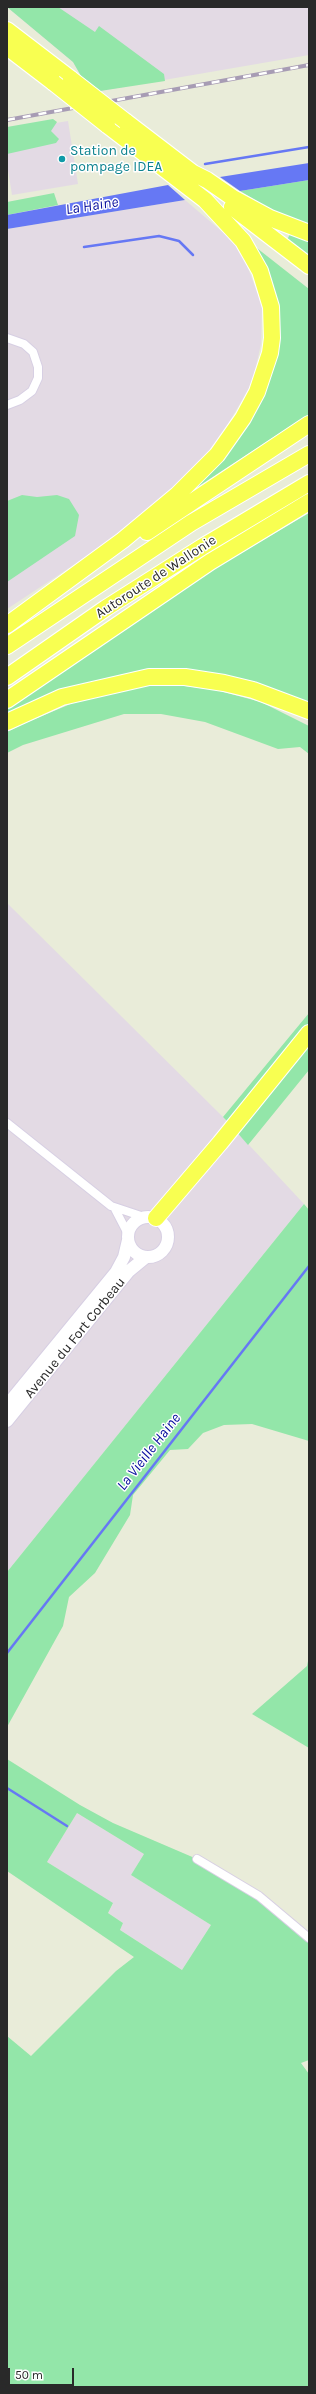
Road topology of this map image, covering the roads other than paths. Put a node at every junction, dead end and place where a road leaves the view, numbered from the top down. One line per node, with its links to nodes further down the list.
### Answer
1 (7, 30): 3 (highway, bridge)
2 (7, 47): 4 (highway, bridge)
3 (193, 173): 5 (highway); 6 (highway)
4 (205, 200): 7 (highway); 14 (highway)
5 (309, 233)
6 (309, 266)
7 (309, 278)
8 (7, 338): 9 (street)
9 (7, 405)
10 (309, 424): 14 (highway)
11 (309, 454): 16 (highway, Autoroute de Wallonie)
12 (309, 483): 17 (highway, Autoroute de Wallonie)
13 (309, 502): 18 (highway)
14 (76, 576): 15 (highway)
15 (7, 624)
16 (7, 646)
17 (7, 677)
18 (7, 700)
19 (278, 700): 20 (highway); 21 (highway); 22 (highway)
20 (309, 711)
21 (309, 719)
22 (7, 722)
23 (309, 1032): 26 (highway)
24 (7, 1123): 25 (street)
25 (115, 1209): 26 (street); 27 (street)
26 (150, 1217): 27 (street); 28 (street)
27 (128, 1237): 28 (street); 29 (street, Avenue du Fort Corbeau)
28 (146, 1257): 30 (street, Avenue du Fort Corbeau)
29 (7, 1405)
30 (7, 1422)
31 (198, 1859): 32 (street)
32 (309, 1938)

